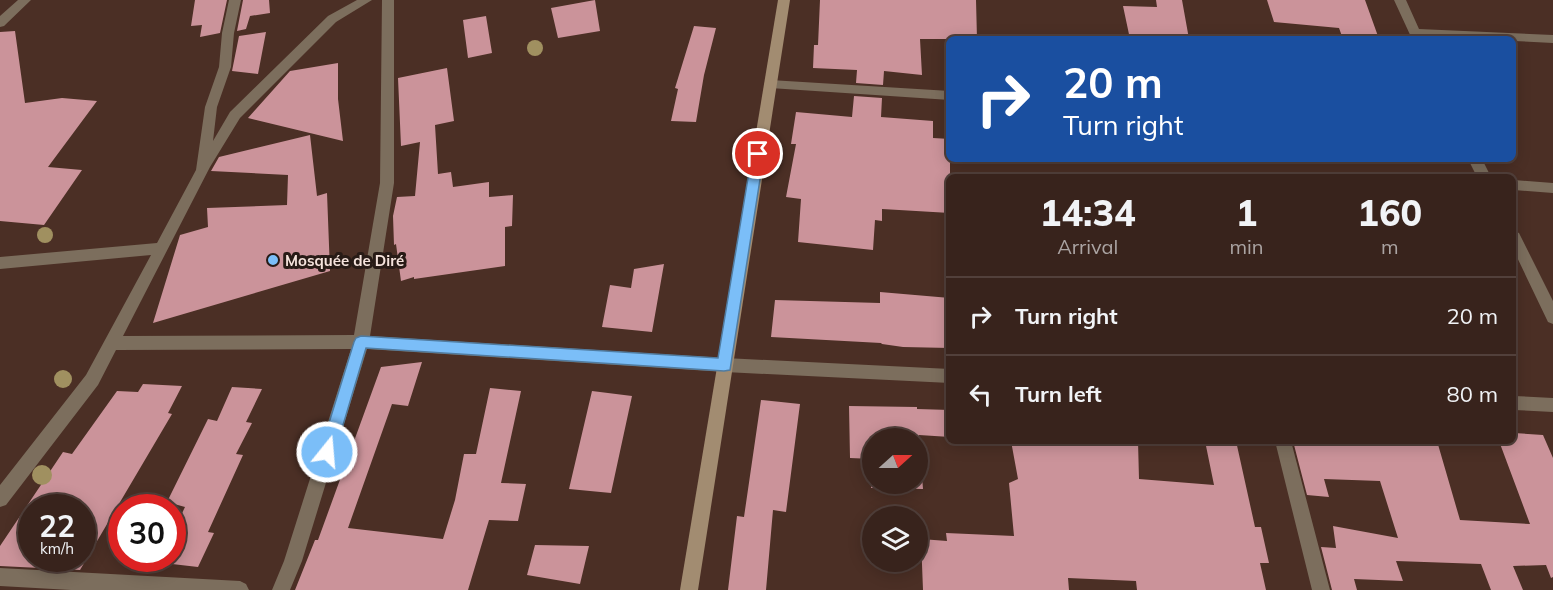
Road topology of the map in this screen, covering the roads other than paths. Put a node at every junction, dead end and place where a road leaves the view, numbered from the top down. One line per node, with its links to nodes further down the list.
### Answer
1 (25, 0): 7 (street)
2 (235, 0): 13 (street)
3 (366, 0): 13 (street)
4 (388, 0): 20 (street)
5 (784, 0): 11 (main road)
6 (1400, 0): 8 (street)
7 (0, 23)
8 (1417, 36)
9 (1516, 38): 10 (street)
10 (1553, 39)
11 (770, 84): 12 (street); 22 (main road)
12 (946, 96)
13 (203, 170): 17 (street)
14 (1516, 185): 15 (street)
15 (1553, 188)
16 (1516, 241): 19 (street)
17 (162, 248): 18 (street); 21 (street)
18 (0, 263)
19 (1553, 317)
20 (361, 342): 21 (street); 22 (street); 30 (street)
21 (112, 343): 27 (street)
22 (724, 365): 23 (street); 31 (main road)
23 (946, 376)
24 (1516, 403): 25 (street)
25 (1553, 405)
26 (1284, 444): 32 (street)
27 (0, 499)
28 (0, 577): 29 (street)
29 (240, 590)
30 (281, 590)
31 (689, 590)
32 (1321, 590)

